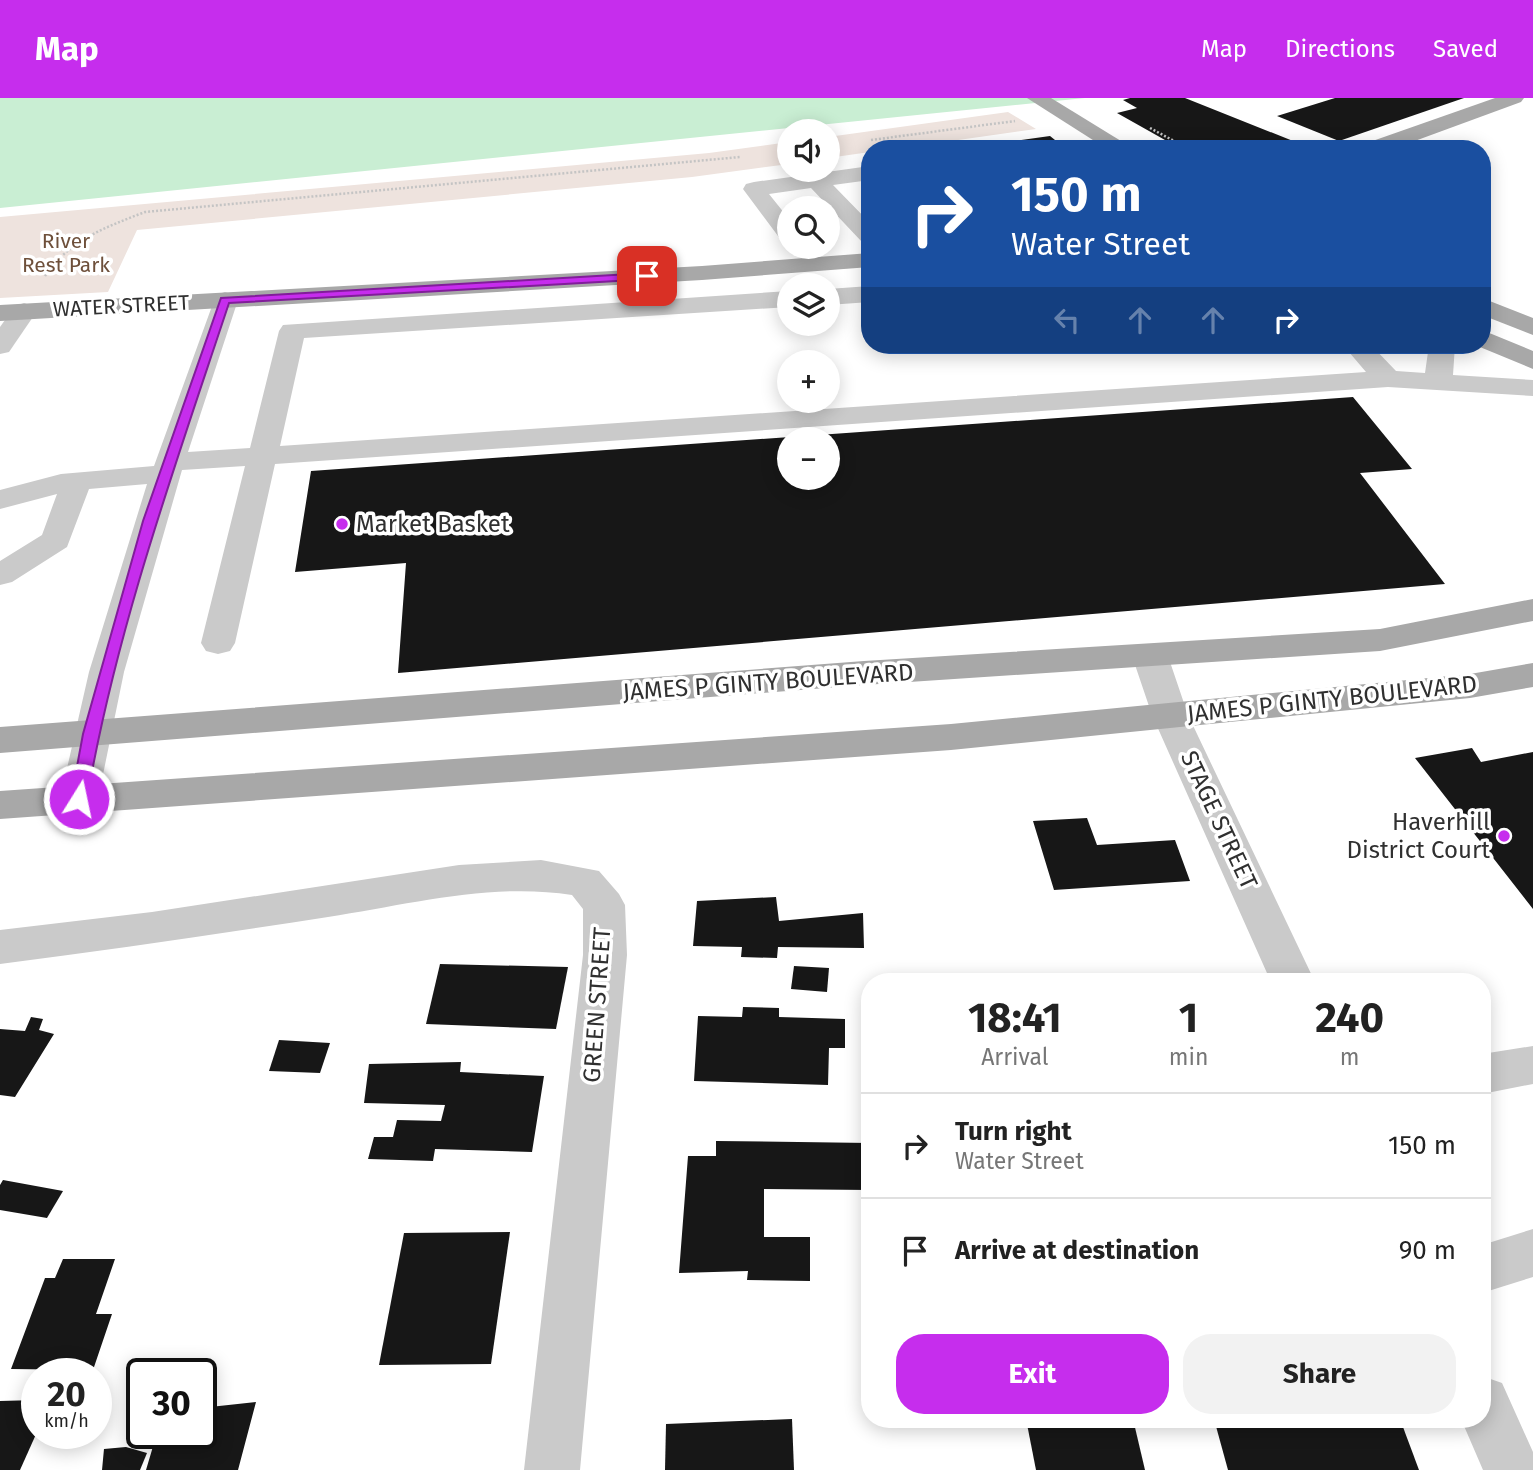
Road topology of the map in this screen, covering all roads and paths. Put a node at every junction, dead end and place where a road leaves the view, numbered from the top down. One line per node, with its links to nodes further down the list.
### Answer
1 (1037, 98): 5 (main road)
2 (1514, 98): 6 (main road)
3 (1024, 120): 4 (path)
4 (868, 140)
5 (1108, 140)
6 (1398, 140)
7 (746, 156): 22 (path)
8 (861, 174): 9 (street)
9 (840, 178)
10 (809, 182): 12 (street)
11 (818, 182): 13 (street)
12 (777, 219)
13 (861, 227)
14 (777, 258): 19 (main road, WATER STREET)
15 (840, 258): 16 (main road, WATER STREET)
16 (861, 259)
17 (861, 294): 18 (street)
18 (840, 296)
19 (225, 300): 22 (main road, WATER STREET); 33 (street)
20 (777, 300): 32 (street)
21 (1491, 310): 23 (main road)
22 (12, 312): 25 (street)
23 (1533, 327)
24 (1491, 342): 28 (main road)
25 (0, 346)
26 (1364, 354): 29 (street)
27 (1441, 354): 30 (street)
28 (1533, 361)
29 (1388, 379): 30 (street); 32 (street)
30 (1438, 382): 31 (street)
31 (1533, 388)
32 (260, 456): 33 (street); 38 (street)
33 (168, 468): 34 (street); 42 (street)
34 (76, 482): 35 (street); 36 (street)
35 (0, 500)
36 (0, 575)
37 (1533, 610): 39 (main road, JAMES P GINTY BOULEVARD)
38 (218, 643)
39 (1150, 656): 41 (street, STAGE STREET); 42 (main road, JAMES P GINTY BOULEVARD)
40 (1533, 675): 41 (main road, JAMES P GINTY BOULEVARD)
41 (1170, 715): 44 (main road, JAMES P GINTY BOULEVARD); 47 (street, STAGE STREET)
42 (90, 734): 43 (main road, JAMES P GINTY BOULEVARD); 44 (street)
43 (0, 740)
44 (79, 799): 45 (main road, JAMES P GINTY BOULEVARD)
45 (0, 805)
46 (0, 947): 53 (street, GREEN STREET)
47 (1289, 973)
48 (1533, 1065): 49 (street)
49 (1491, 1072)
50 (1533, 1253): 51 (street)
51 (1491, 1266)
52 (1491, 1423): 54 (street)
53 (552, 1470)
54 (1512, 1470)

